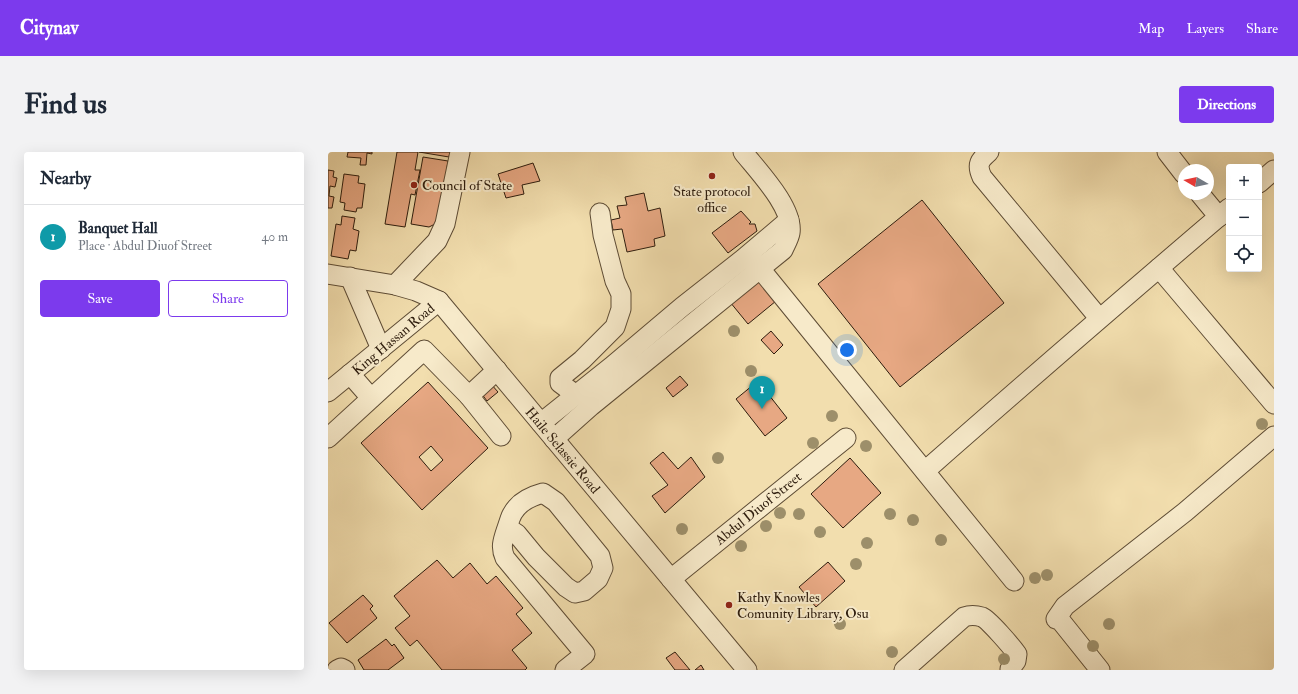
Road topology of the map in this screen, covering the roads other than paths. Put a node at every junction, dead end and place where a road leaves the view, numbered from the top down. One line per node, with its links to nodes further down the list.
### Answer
1 (460, 152): 15 (street)
2 (743, 152): 11 (street)
3 (989, 152): 19 (street)
4 (1167, 152): 5 (street)
5 (1178, 166)
6 (1274, 170): 7 (street)
7 (1262, 180)
8 (1208, 200): 9 (street)
9 (1224, 212): 12 (street)
10 (600, 213): 24 (street)
11 (755, 262): 17 (street); 18 (street); 34 (street)
12 (1159, 268): 19 (street); 27 (street)
13 (328, 274): 14 (street, Haile Selassie Road)
14 (350, 277): 15 (street, Haile Selassie Road); 20 (street)
15 (395, 285): 16 (street, Haile Selassie Road)
16 (439, 301): 20 (street, King Hassan Road); 21 (street, Haile Selassie Road)
17 (687, 304): 18 (street); 24 (street)
18 (700, 318): 33 (street)
19 (1099, 318): 34 (street)
20 (381, 349): 22 (street, King Hassan Road)
21 (497, 370): 25 (street); 28 (street, Haile Selassie Road)
22 (350, 374): 23 (street, King Hassan Road); 26 (street)
23 (328, 392)
24 (576, 395): 28 (street)
25 (469, 396): 26 (street); 29 (street)
26 (371, 398): 31 (street)
27 (1274, 404)
28 (541, 423): 33 (street, Haile Selassie Road)
29 (501, 436)
30 (1274, 436): 44 (street)
31 (328, 438)
32 (846, 438): 36 (street, Abdul Diuof Street)
33 (554, 439): 36 (street, Haile Selassie Road)
34 (925, 471): 37 (street)
35 (508, 528): 35 (street); 41 (street)
36 (671, 579): 42 (street, Haile Selassie Road)
37 (1014, 581)
38 (1010, 668): 43 (street)
39 (337, 670): 40 (street)
40 (345, 670)
41 (565, 670)
42 (747, 670)
43 (904, 670)
44 (1100, 670)

